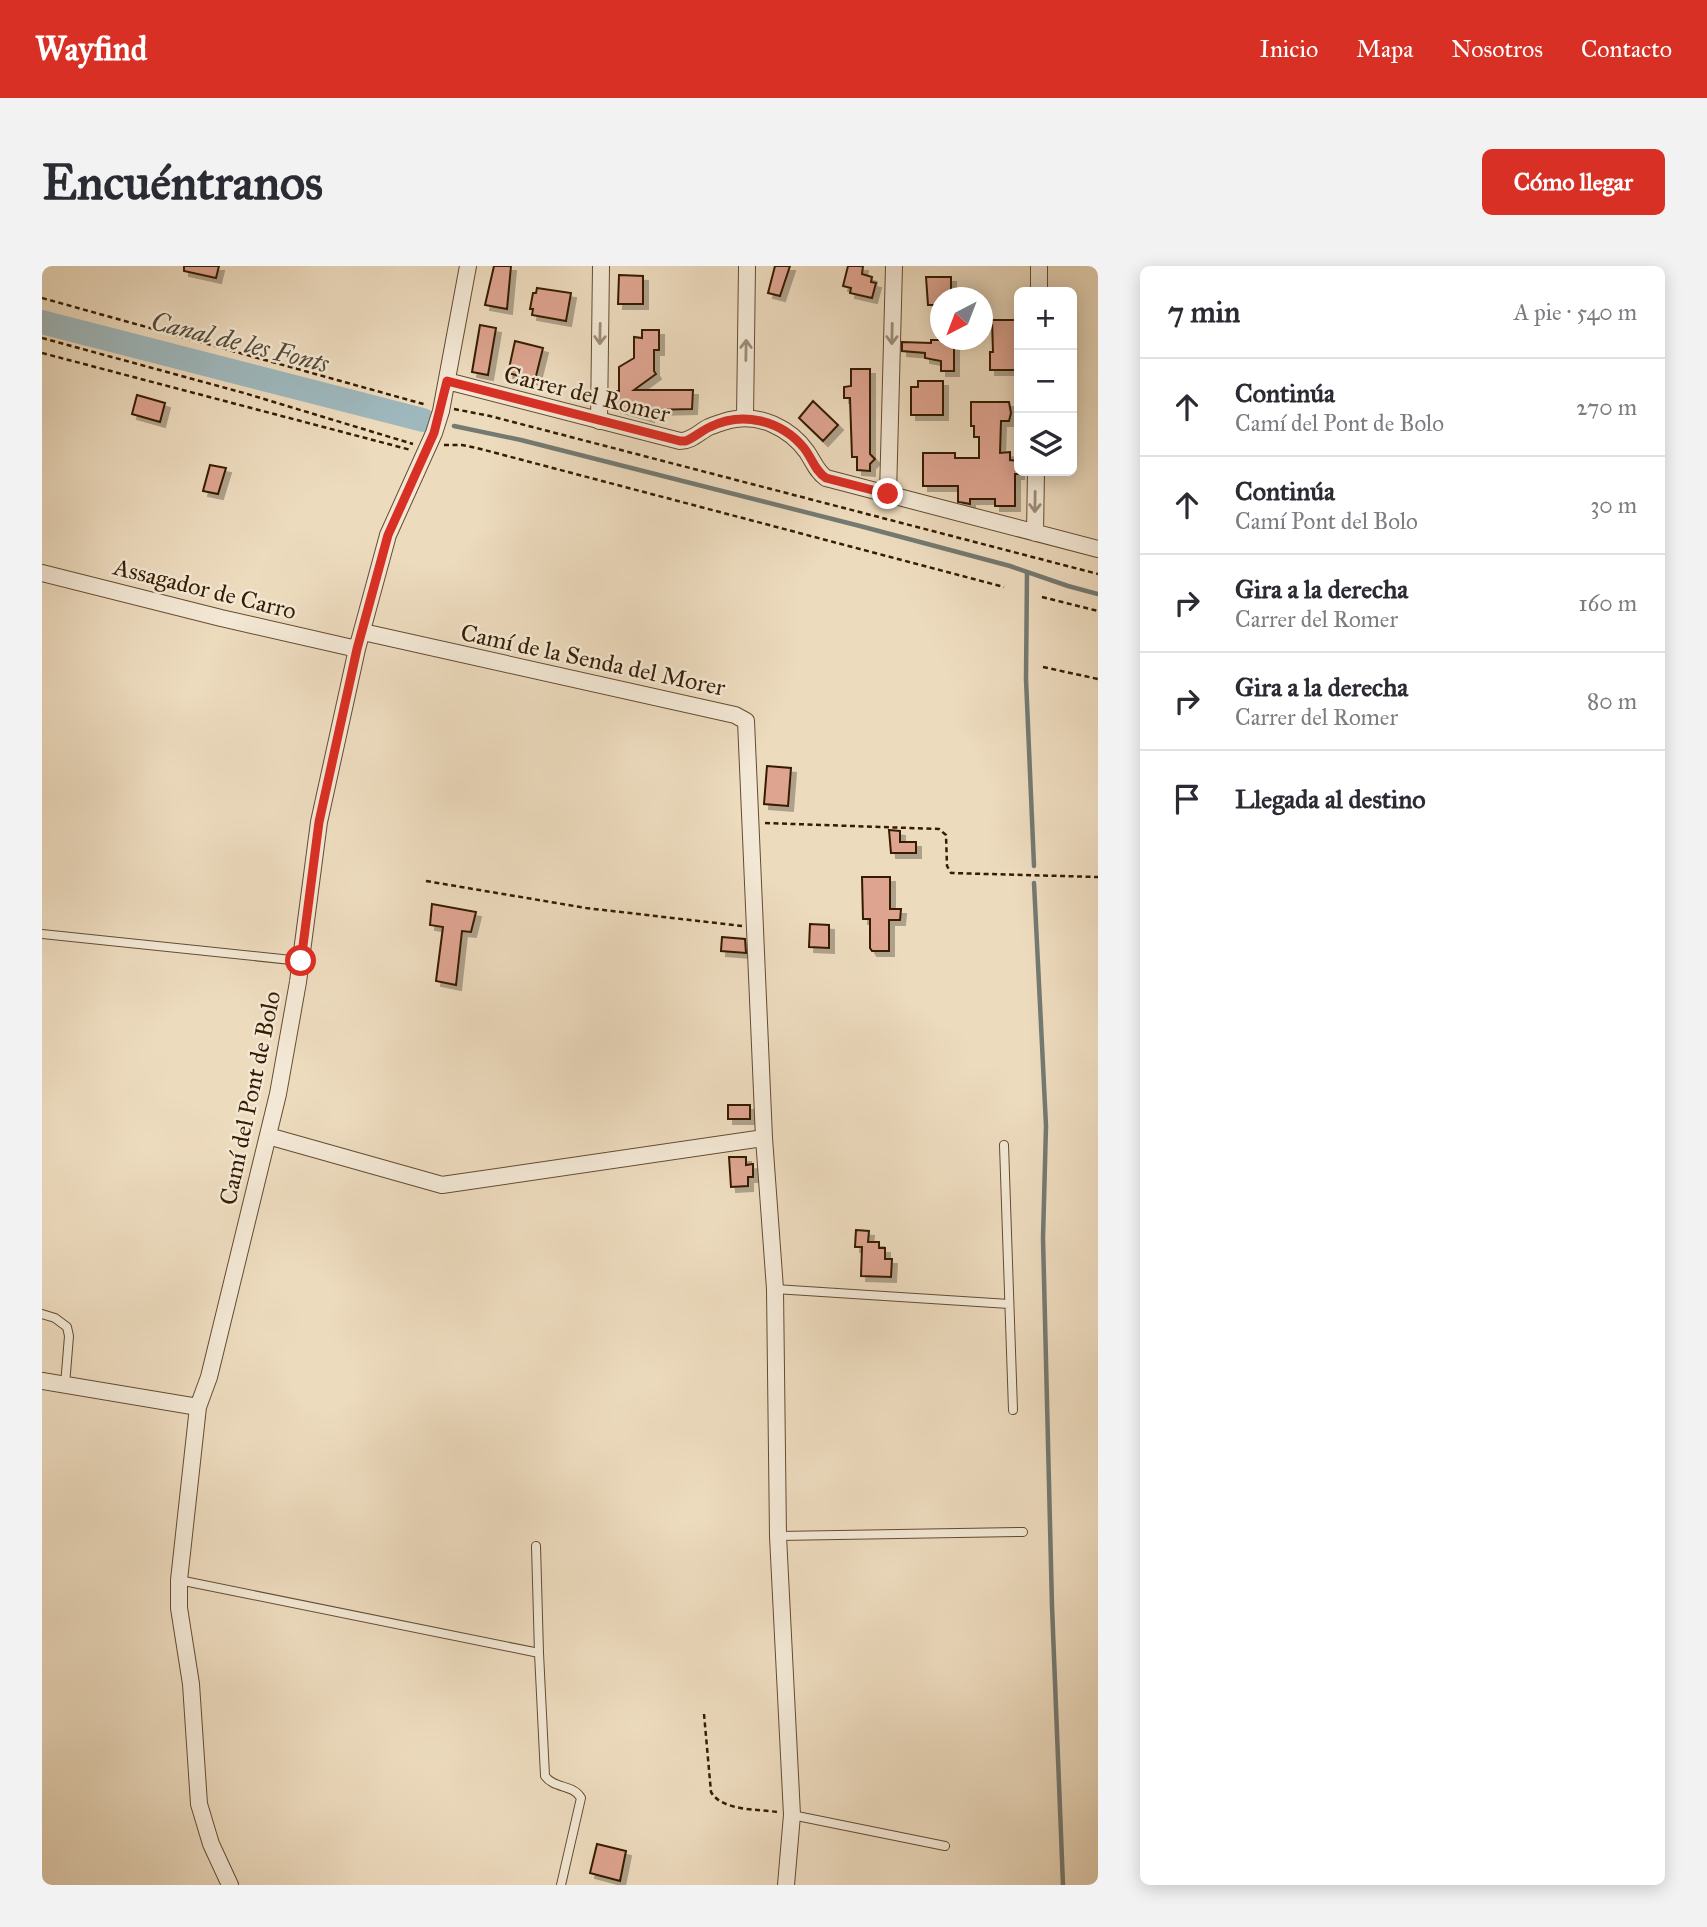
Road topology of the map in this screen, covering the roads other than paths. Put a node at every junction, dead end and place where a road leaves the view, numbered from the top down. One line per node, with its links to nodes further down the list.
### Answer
1 (468, 266): 7 (street, Camí del Pont de Bolo)
2 (601, 266): 9 (street, one-way to 9)
3 (747, 266): 8 (street, one-way to 3)
4 (894, 266): 11 (street, one-way to 11)
5 (1039, 266): 6 (street)
6 (1039, 287)
7 (447, 381): 9 (street, Carrer del Romer); 15 (street, Camí del Pont de Bolo)
8 (745, 418): 9 (street, Carrer del Romer); 11 (street)
9 (599, 421)
10 (1036, 476): 12 (street, one-way to 12)
11 (888, 494): 12 (street)
12 (1035, 533): 13 (street)
13 (1098, 549)
14 (42, 573): 16 (street, Assagador de Carro)
15 (363, 632): 16 (street, Camí del Pont de Bolo); 20 (street, Camí de la Senda del Morer)
16 (357, 649): 18 (street, Camí del Pont de Bolo)
17 (42, 934): 18 (lane)
18 (301, 961): 19 (street, Camí del Pont de Bolo)
19 (268, 1136): 20 (street); 27 (street, Camí del Pont de Bolo)
20 (764, 1138): 22 (street)
21 (1004, 1145): 23 (lane)
22 (775, 1289): 23 (lane); 30 (street)
23 (1009, 1304): 28 (lane)
24 (42, 1314): 26 (lane)
25 (42, 1381): 26 (street)
26 (65, 1385): 27 (street)
27 (198, 1407): 32 (street, Camí del Pont de Bolo)
28 (1013, 1410)
29 (1023, 1532): 30 (lane)
30 (778, 1536): 34 (street)
31 (536, 1546): 33 (lane)
32 (179, 1580): 33 (lane); 36 (street, Camí del Pont de Bolo)
33 (539, 1653): 37 (lane)
34 (792, 1815): 35 (lane); 38 (street)
35 (946, 1846)
36 (230, 1885)
37 (561, 1885)
38 (786, 1885)

